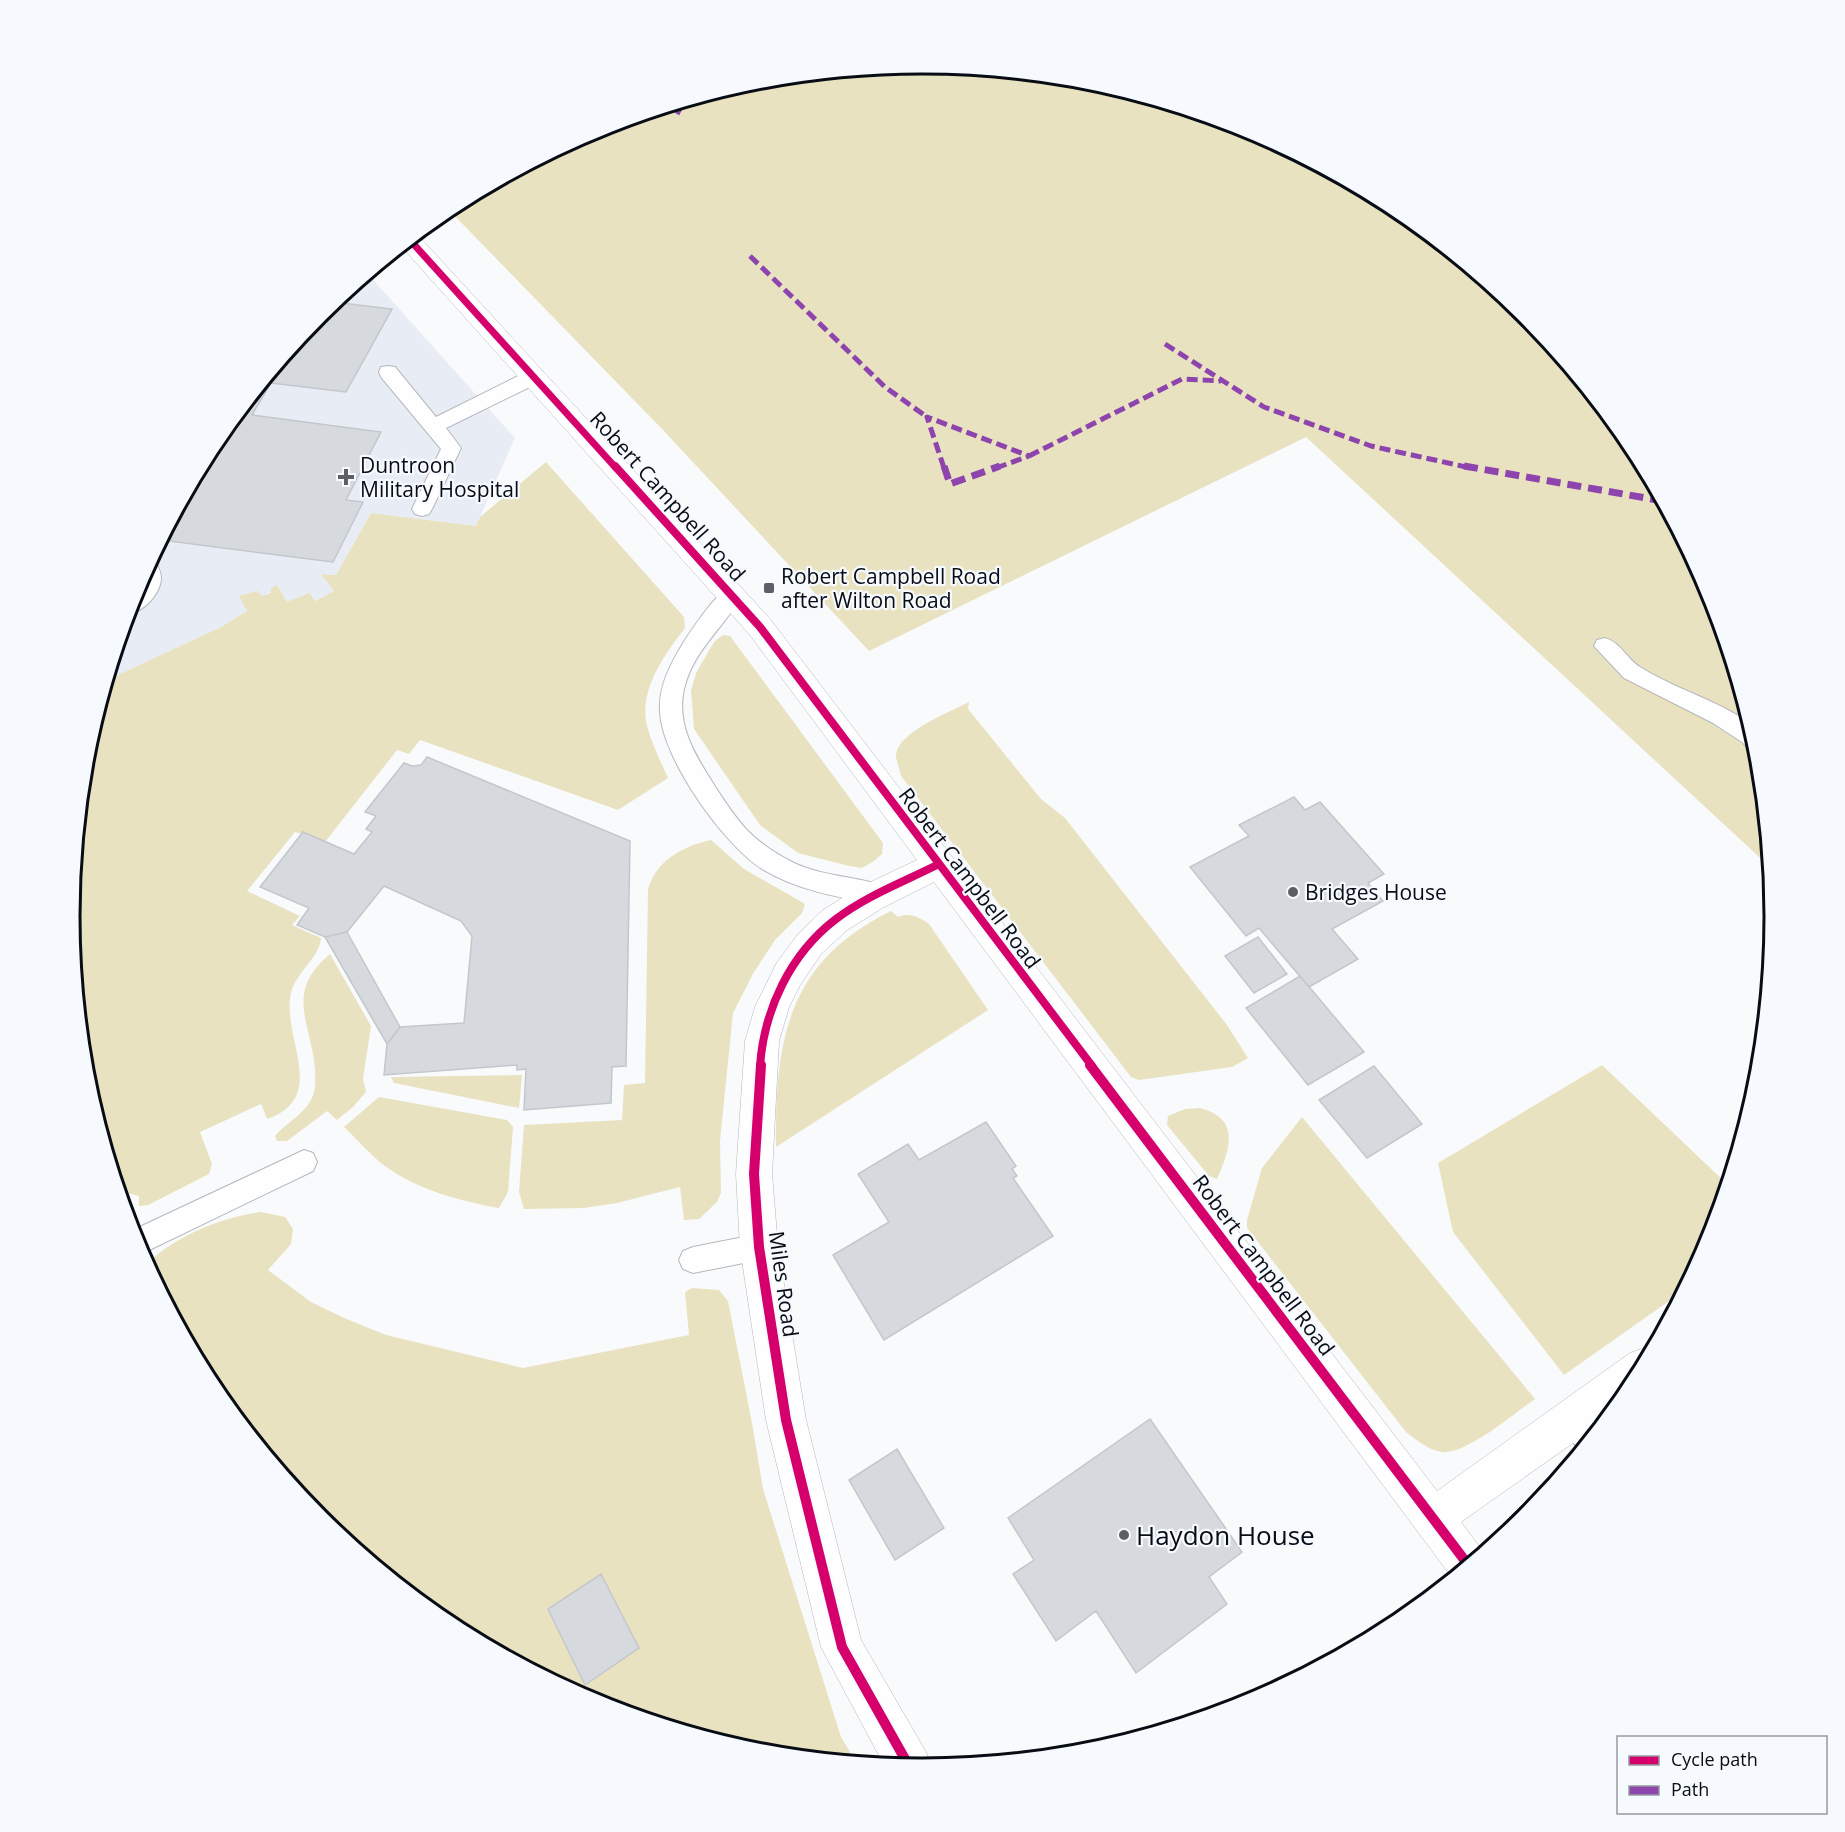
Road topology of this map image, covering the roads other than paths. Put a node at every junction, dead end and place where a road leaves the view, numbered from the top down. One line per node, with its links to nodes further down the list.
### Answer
1 (415, 244): 3 (street, Robert Campbell Road)
2 (388, 372): 4 (lane)
3 (535, 376): 4 (lane); 6 (street, Robert Campbell Road)
4 (434, 426): 5 (lane)
5 (422, 509)
6 (733, 594): 9 (street, Robert Campbell Road); 10 (lane)
7 (1605, 646): 8 (lane)
8 (1744, 732)
9 (937, 865): 10 (street, Miles Road); 17 (street, Robert Campbell Road)
10 (879, 894): 13 (street, Miles Road)
11 (304, 1162): 12 (lane)
12 (144, 1239)
13 (759, 1247): 14 (lane); 19 (street, Miles Road)
14 (693, 1260)
15 (1612, 1400): 16 (street)
16 (1582, 1430): 17 (street)
17 (1433, 1518): 18 (street, Robert Campbell Road)
18 (1464, 1560)
19 (904, 1758)

